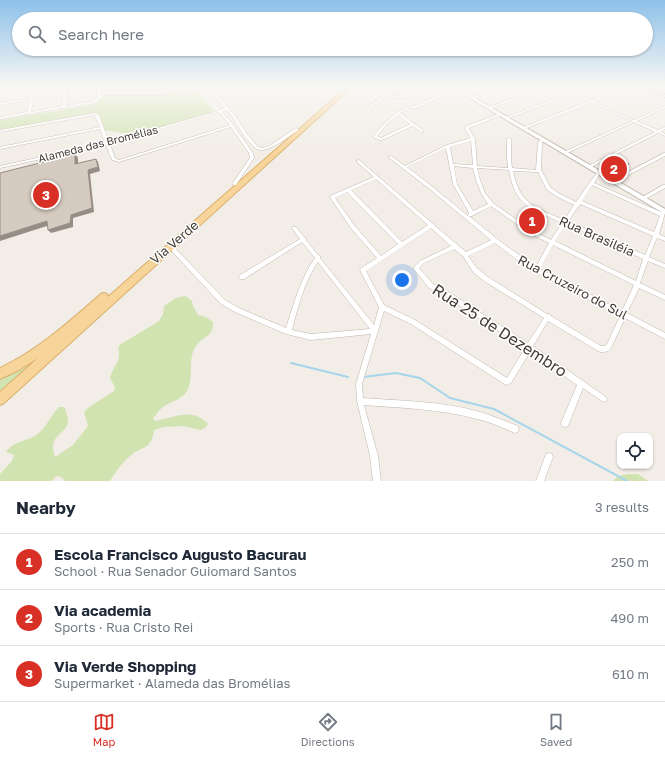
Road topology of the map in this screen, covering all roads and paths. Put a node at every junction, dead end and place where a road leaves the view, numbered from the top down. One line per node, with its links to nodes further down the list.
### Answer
1 (30, 109): 15 (street)
2 (54, 109): 15 (street)
3 (225, 109): 13 (street, Alameda das Bromélias)
4 (227, 109): 20 (street)
5 (319, 109): 26 (main road, Via Verde)
6 (325, 109): 73 (main road, Via Verde)
7 (408, 109): 14 (street)
8 (490, 109): 16 (street)
9 (529, 109): 18 (street)
10 (572, 109): 24 (street)
11 (608, 109): 19 (street)
12 (660, 109): 19 (street)
13 (218, 111): 22 (street); 36 (street, Alameda das Bromélias)
14 (399, 112): 21 (street); 21 (street)
15 (29, 113): 17 (street)
16 (500, 115): 18 (street); 32 (street)
17 (0, 118)
18 (506, 118): 24 (street)
19 (634, 121): 29 (street); 41 (street)
20 (238, 123): 22 (street); 31 (street)
21 (413, 124): 28 (street)
22 (231, 125): 35 (street); 36 (street)
23 (102, 128): 27 (street); 36 (street); 38 (street)
24 (523, 128): 34 (street)
25 (665, 128): 29 (street)
26 (297, 129): 39 (street, Via Verde); 56 (main road, Via Verde)
27 (0, 131)
28 (422, 131)
29 (657, 132): 30 (street); 48 (street)
30 (665, 136)
31 (248, 139): 35 (street); 39 (street)
32 (473, 139): 37 (street); 47 (street)
33 (509, 139): 50 (street, Rua Brasiléia)
34 (543, 140): 41 (street); 51 (street)
35 (242, 141): 40 (street)
36 (107, 144): 46 (street, Alameda das Bromélias)
37 (448, 146): 45 (street); 49 (street)
38 (0, 148)
39 (257, 148): 40 (street)
40 (250, 151): 56 (street)
41 (565, 152): 48 (street)
42 (665, 154): 54 (street)
43 (390, 157): 49 (street, Rua Cruzeiro do Sul)
44 (358, 161): 53 (street)
45 (451, 165): 47 (street); 63 (street)
46 (0, 167)
47 (475, 167): 50 (street); 60 (street)
48 (590, 167): 52 (street)
49 (405, 168): 63 (street, Rua Cruzeiro do Sul)
50 (510, 168): 51 (street); 64 (street, Rua Brasiléia)
51 (538, 171): 61 (street)
52 (599, 172): 54 (street); 55 (street)
53 (377, 177): 58 (street); 65 (street)
54 (613, 181): 59 (street)
55 (591, 183): 61 (street); 62 (street)
56 (234, 184): 91 (main road, Via Verde)
57 (665, 186): 59 (street)
58 (348, 190): 72 (street); 77 (street)
59 (643, 198): 62 (street)
60 (491, 204): 63 (street); 71 (street)
61 (578, 204): 64 (street); 67 (street)
62 (664, 213): 67 (street)
63 (470, 215): 70 (street, Rua Cruzeiro do Sul)
64 (566, 222): 71 (street); 78 (street, Rua Brasiléia)
65 (432, 225): 72 (street); 74 (street)
66 (294, 228): 68 (street)
67 (656, 235): 69 (street); 78 (street)
68 (304, 239): 76 (street); 81 (street)
69 (665, 239)
70 (494, 241): 75 (street); 80 (street, Rua Cruzeiro do Sul)
71 (551, 243): 80 (street); 82 (street)
72 (402, 245): 77 (street)
73 (170, 246): 87 (street); 93 (main road, Via Verde)
74 (455, 246): 75 (street); 90 (street, Rua 25 de Dezembro)
75 (465, 255): 86 (street)
76 (318, 257): 87 (street); 88 (street)
77 (380, 258): 84 (street)
78 (646, 258): 79 (street, Rua Brasiléia); 82 (street)
79 (665, 266)
80 (537, 270): 85 (street, Rua Cruzeiro do Sul)
81 (242, 277)
82 (637, 285): 83 (street); 85 (street)
83 (665, 298)
84 (382, 307): 88 (street); 90 (street)
85 (624, 314): 86 (street); 89 (street, Rua Cruzeiro do Sul)
86 (548, 316): 90 (street)
87 (288, 332): 88 (street)
88 (375, 332): 95 (street)
89 (665, 336)
90 (529, 347): 92 (street, Rua 25 de Dezembro)
91 (0, 374)
92 (581, 384): 94 (street, Rua 25 de Dezembro); 96 (street)
93 (0, 398)
94 (604, 399)
95 (360, 401): 97 (street); 99 (street)
96 (565, 423)
97 (515, 429)
98 (549, 457): 100 (street)
99 (377, 481)
100 (540, 481)

